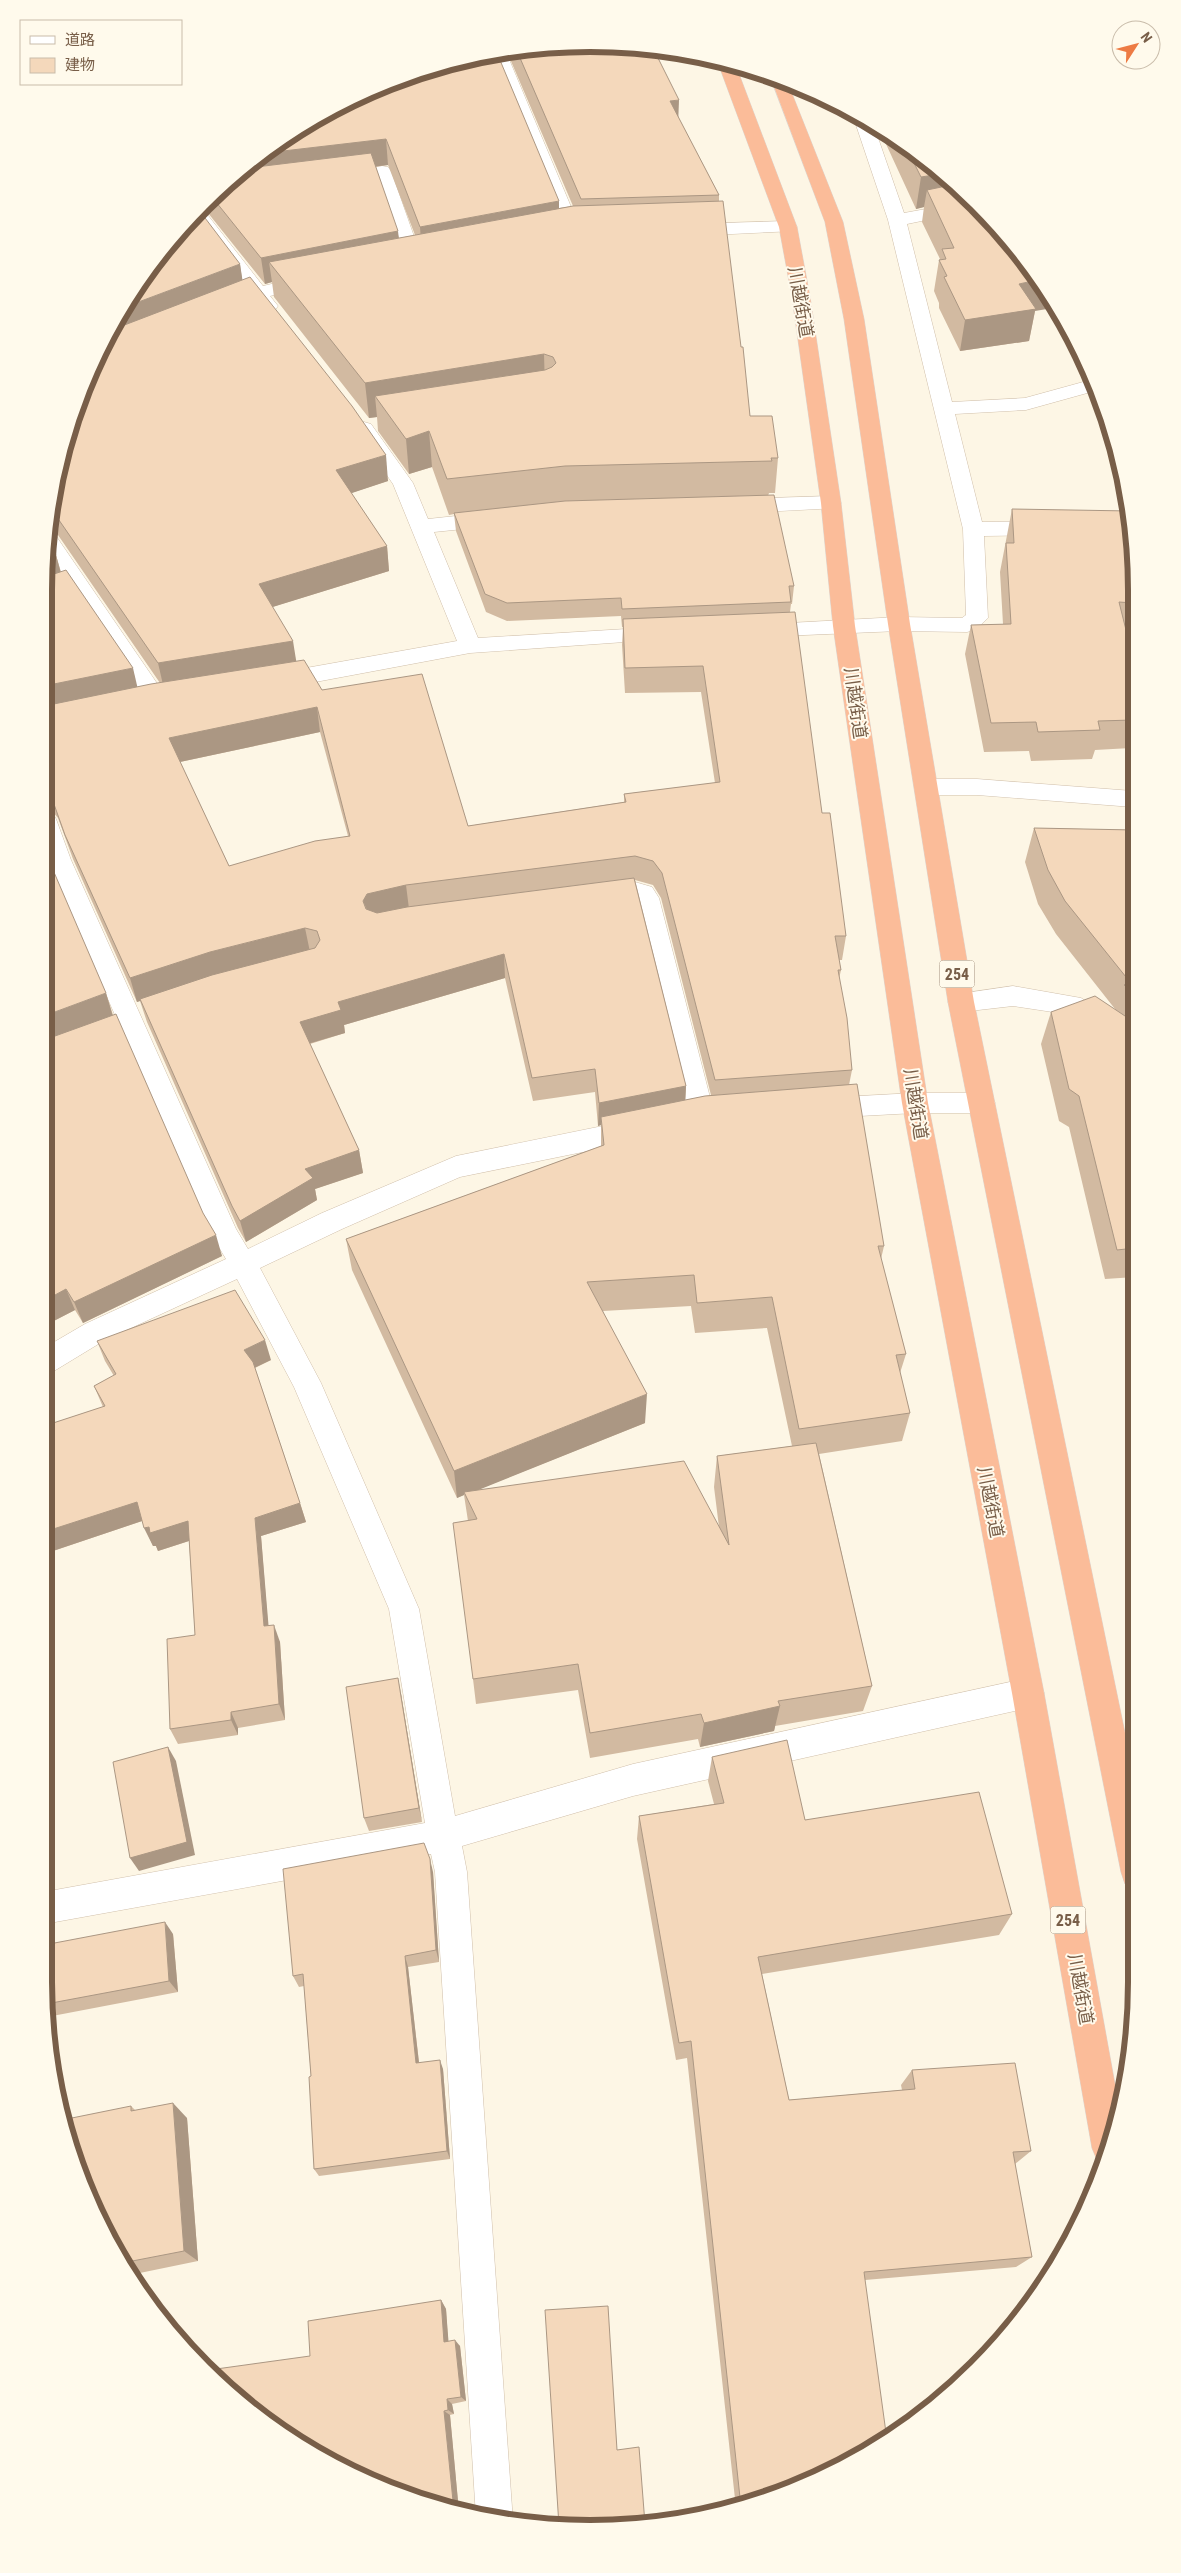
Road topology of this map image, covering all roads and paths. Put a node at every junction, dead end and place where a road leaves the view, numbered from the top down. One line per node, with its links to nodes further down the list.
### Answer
1 (501, 60): 12 (street)
2 (729, 71): 9 (highway, 川越街道 / 254)
3 (781, 87): 31 (highway, 254)
4 (866, 129): 8 (street)
5 (326, 177): 15 (street)
6 (967, 206): 8 (street)
7 (202, 219): 18 (street)
8 (897, 220): 22 (street)
9 (788, 227): 10 (street); 24 (highway, 川越街道 / 254)
10 (670, 230)
11 (592, 232): 12 (street)
12 (573, 233): 13 (street)
13 (554, 236)
14 (433, 259): 15 (street)
15 (414, 262): 16 (street)
16 (394, 266)
17 (326, 278): 18 (street)
18 (258, 293): 19 (street); 20 (street)
19 (215, 309)
20 (281, 323)
21 (1088, 386): 22 (street)
22 (945, 408): 29 (street)
23 (386, 421): 27 (street)
24 (831, 504): 25 (street); 32 (highway, 川越街道 / 254)
25 (722, 506)
26 (517, 516): 27 (street)
27 (421, 527): 35 (street)
28 (1063, 528): 29 (street)
29 (973, 529): 31 (street)
30 (54, 553): 37 (street)
31 (898, 624): 32 (street); 38 (highway, 254)
32 (844, 626): 33 (street); 46 (highway, 川越街道 / 254)
33 (740, 630)
34 (682, 633): 35 (street)
35 (470, 646): 36 (street)
36 (261, 683)
37 (157, 700)
38 (927, 787): 39 (street); 42 (highway, 254)
39 (1128, 799)
40 (52, 865): 43 (street)
41 (576, 899): 49 (street)
42 (961, 1002): 45 (street); 47 (highway, 254)
43 (136, 1016): 44 (street); 49 (street)
44 (106, 1031)
45 (1128, 1042)
46 (915, 1103): 47 (street); 48 (street); 51 (highway, 川越街道 / 254)
47 (982, 1103): 52 (highway, 254)
48 (798, 1109)
49 (243, 1264): 50 (street); 53 (street)
50 (52, 1357)
51 (1028, 1693): 53 (street); 55 (highway, 川越街道 / 254)
52 (1128, 1827)
53 (443, 1836): 54 (street); 56 (street)
54 (52, 1907)
55 (1106, 2134)
56 (494, 2511)

